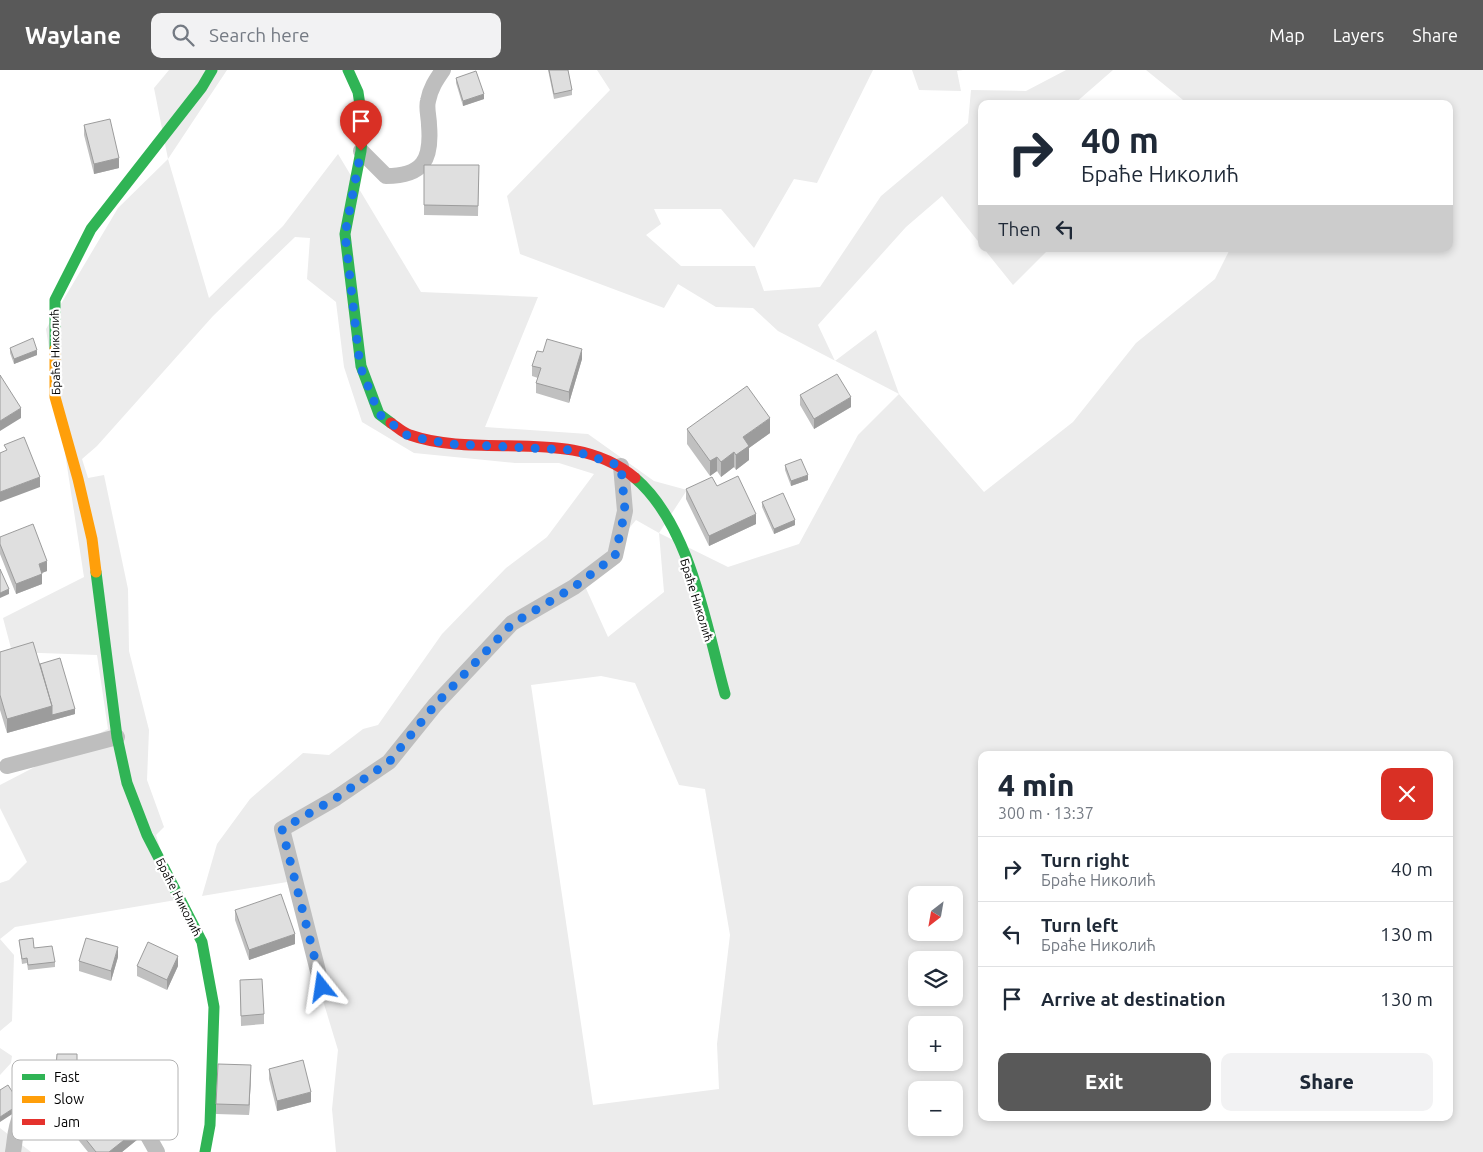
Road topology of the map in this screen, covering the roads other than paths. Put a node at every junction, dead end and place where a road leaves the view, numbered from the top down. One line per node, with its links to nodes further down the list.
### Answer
1 (212, 70): 7 (street, Браће Николић)
2 (348, 70): 4 (street, Браће Николић)
3 (443, 70): 4 (lane)
4 (361, 151): 5 (street, Браће Николић)
5 (621, 466): 6 (street, Браће Николић); 9 (lane)
6 (725, 694)
7 (117, 737): 8 (lane); 12 (street, Браће Николић)
8 (7, 766)
9 (322, 987)
10 (150, 1140): 11 (lane)
11 (157, 1152)
12 (205, 1152)

